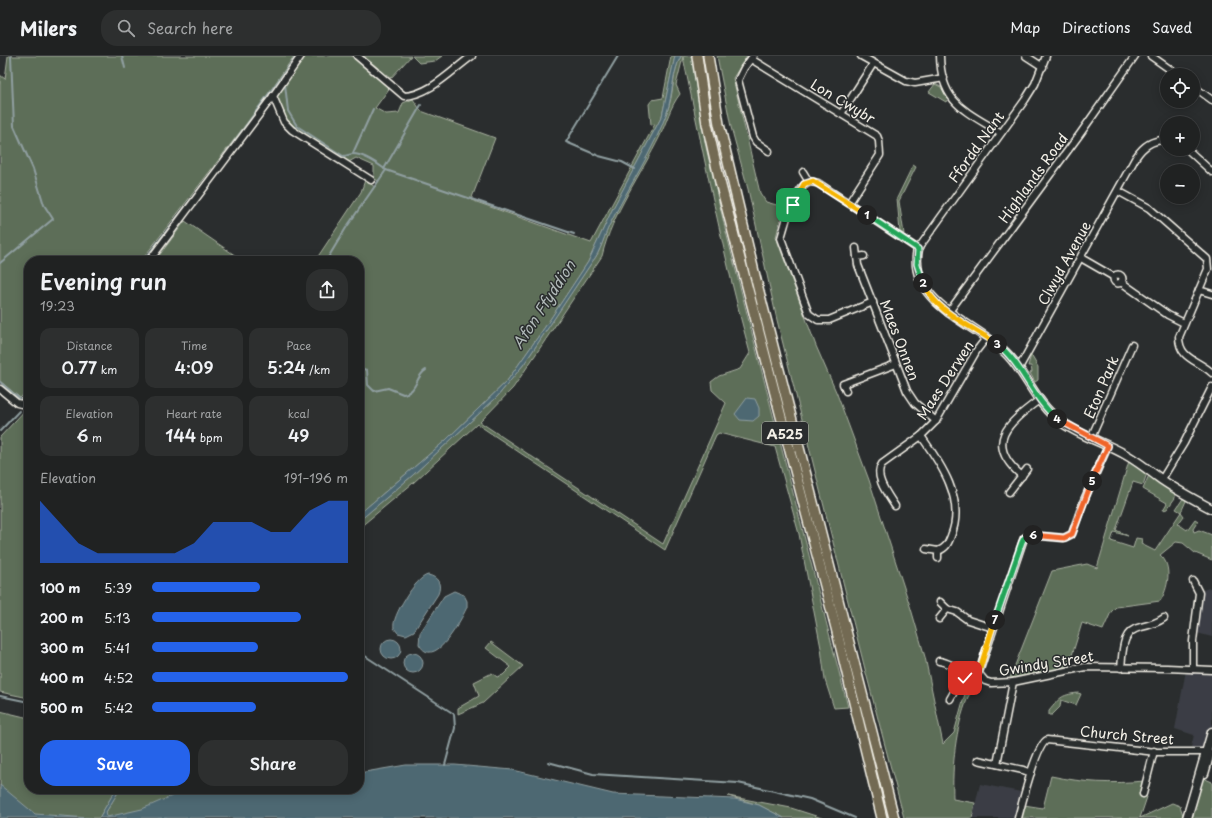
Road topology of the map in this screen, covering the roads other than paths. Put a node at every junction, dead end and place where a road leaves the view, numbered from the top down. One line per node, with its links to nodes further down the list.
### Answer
1 (301, 56): 18 (street)
2 (357, 56): 3 (street)
3 (472, 56)
4 (697, 56): 90 (main road, A525)
5 (708, 56): 91 (main road, A525)
6 (861, 56): 13 (street)
7 (940, 56): 16 (street)
8 (1026, 56): 14 (street)
9 (1046, 56): 14 (street, Ffordd Nant)
10 (1135, 56): 42 (street, Highlands Road)
11 (1151, 56): 15 (street)
12 (752, 57): 20 (street, Lon Cwybr); 23 (street)
13 (873, 64): 16 (street); 20 (street)
14 (1043, 67): 21 (street, Ffordd Nant)
15 (1168, 68)
16 (944, 78): 21 (street)
17 (1200, 91): 19 (street)
18 (274, 96): 27 (street); 33 (street)
19 (1212, 100)
20 (841, 114): 30 (street, Lon Cwybr)
21 (1001, 133): 32 (street, Ffordd Nant)
22 (1160, 140): 29 (street, Clwyd Avenue)
23 (769, 151)
24 (1195, 156): 26 (street)
25 (803, 172): 28 (street)
26 (1212, 172)
27 (371, 180)
28 (809, 182): 30 (street); 41 (street)
29 (1118, 191): 36 (street, Clwyd Avenue); 38 (street)
30 (849, 203): 32 (street)
31 (856, 248): 35 (street, Maes Onnen)
32 (918, 249): 42 (street)
33 (153, 256)
34 (864, 256): 35 (street)
35 (857, 257): 41 (street, Maes Onnen)
36 (1081, 258): 43 (street); 47 (street, Clwyd Avenue)
37 (1212, 261): 38 (street)
38 (1208, 269): 39 (street)
39 (1199, 290): 40 (street); 43 (street)
40 (1212, 294)
41 (872, 302): 46 (street, Maes Onnen)
42 (948, 313): 44 (street)
43 (1184, 323): 48 (street)
44 (987, 337): 47 (street); 56 (street, Maes Derwen)
45 (1132, 345): 58 (street, Eton Park)
46 (896, 364): 49 (street); 56 (street, Maes Onnen)
47 (1019, 368): 54 (street)
48 (1212, 373)
49 (843, 384): 50 (street); 53 (street)
50 (836, 386)
51 (1212, 387): 62 (street)
52 (0, 389): 55 (street)
53 (846, 391)
54 (1038, 400): 58 (street); 61 (street)
55 (24, 403)
56 (936, 421): 57 (street, Maes Derwen)
57 (921, 436): 64 (street, Maes Derwen); 67 (street)
58 (1092, 438): 59 (street)
59 (1108, 446): 62 (street); 74 (street)
60 (1027, 470): 61 (street)
61 (1022, 476): 63 (street)
62 (1162, 480): 65 (street)
63 (1009, 492)
64 (895, 506)
65 (1212, 509)
66 (926, 549): 67 (street)
67 (938, 551): 68 (street)
68 (938, 558)
69 (1193, 581): 77 (street)
70 (940, 602): 71 (street)
71 (947, 609): 73 (street); 74 (street)
72 (1164, 618): 76 (street)
73 (939, 619)
74 (993, 628): 79 (street)
75 (939, 661): 79 (street, Gwindy Street)
76 (1121, 668): 77 (street, Gwindy Street); 80 (street, Gwindy Street)
77 (1193, 669): 78 (street, Gwindy Street)
78 (1212, 670)
79 (979, 672): 80 (street, Gwindy Street); 81 (street)
80 (1013, 682): 86 (street)
81 (950, 698)
82 (1212, 732): 84 (street)
83 (1154, 751): 84 (street, Church Street); 87 (street, Church Street); 89 (street)
84 (1208, 753): 88 (street); 93 (street)
85 (978, 760): 86 (street)
86 (997, 764): 87 (street)
87 (1031, 773): 92 (street)
88 (1205, 774)
89 (1143, 794)
90 (882, 818)
91 (894, 818)
92 (1018, 818)
93 (1187, 818)

